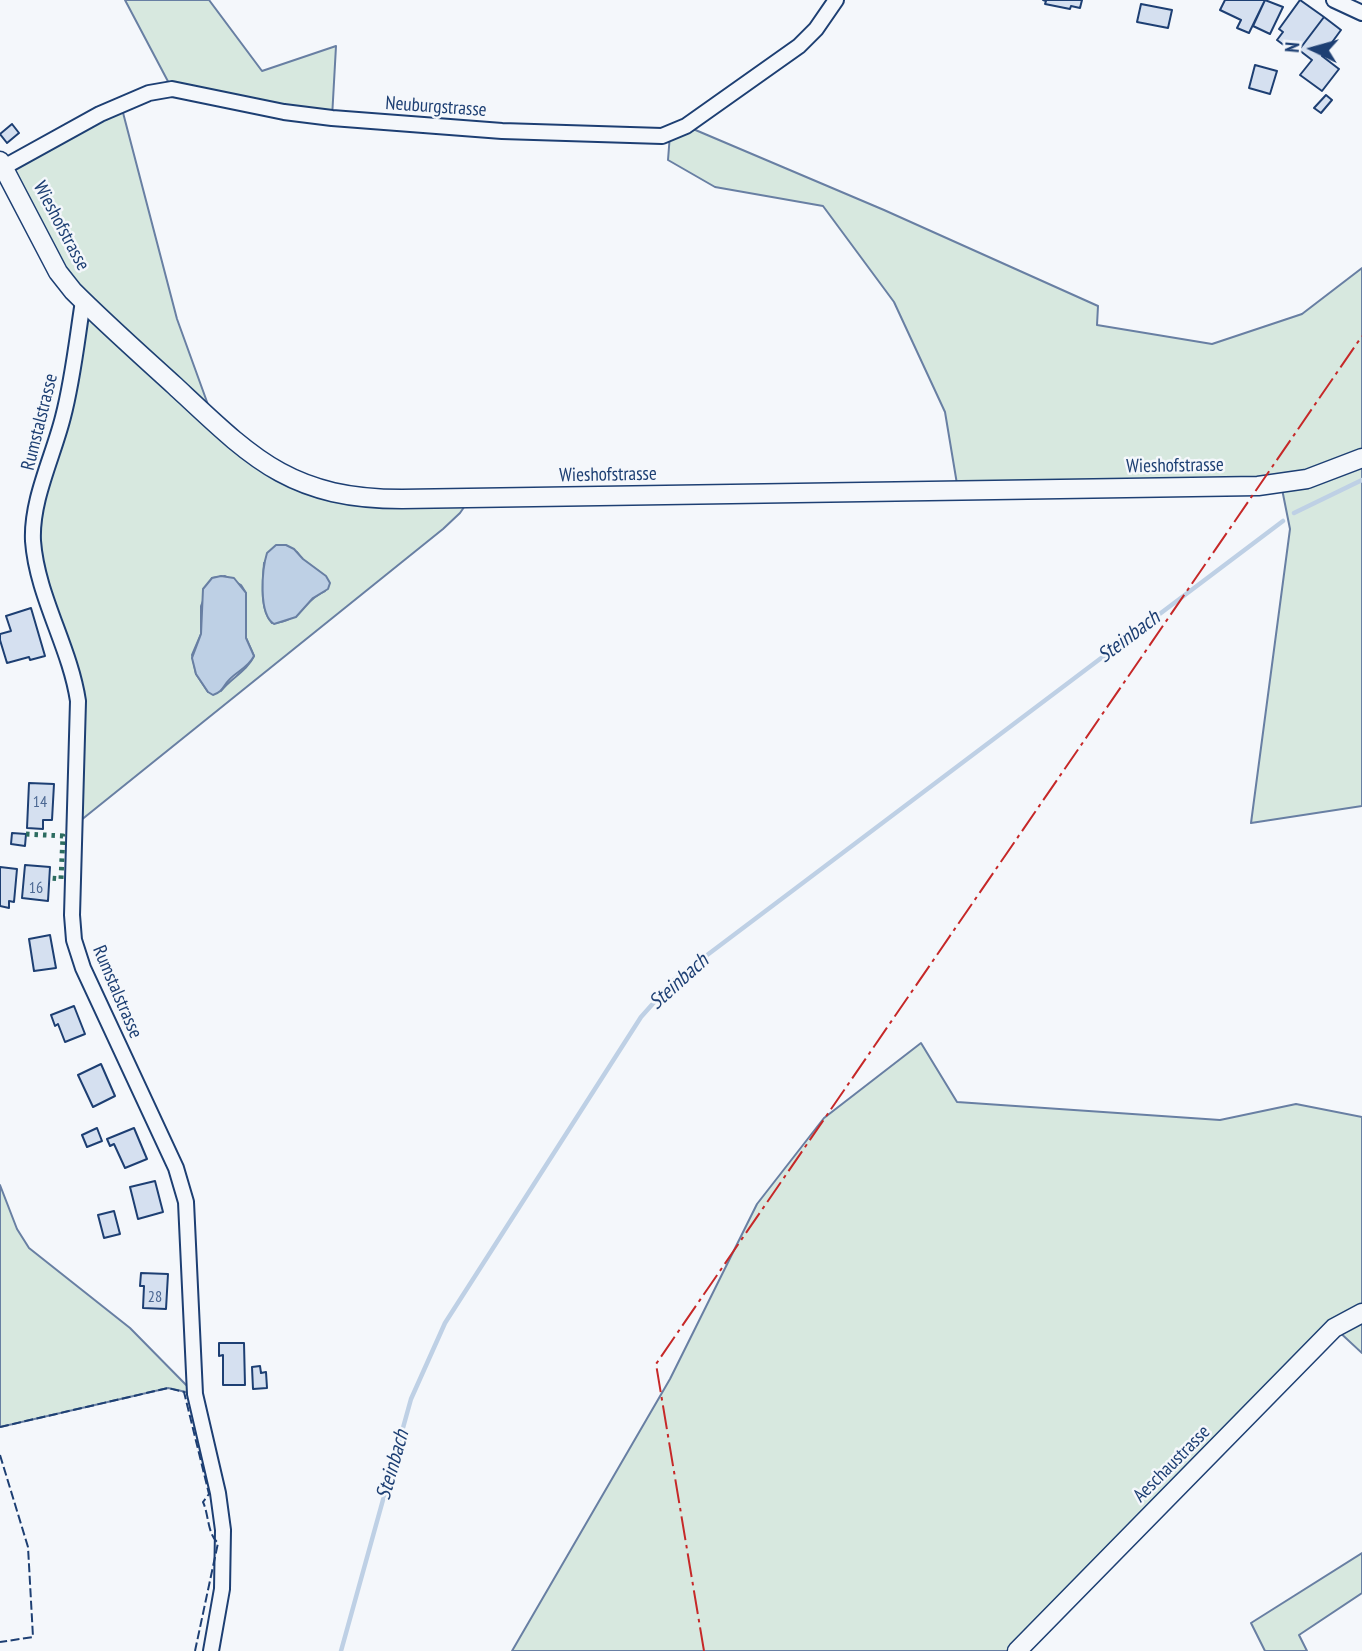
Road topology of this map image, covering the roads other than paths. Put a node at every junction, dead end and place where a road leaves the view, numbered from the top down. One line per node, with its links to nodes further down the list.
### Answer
1 (836, 0): 4 (street, Neuburgstrasse)
2 (1334, 0): 3 (street)
3 (1362, 13)
4 (2, 164): 5 (street, Wieshofstrasse)
5 (83, 300): 6 (street, Wieshofstrasse); 8 (street, Rumstalstrasse)
6 (1362, 458)
7 (1362, 1313): 9 (street, Aeschaustrasse)
8 (211, 1651)
9 (1017, 1651)

